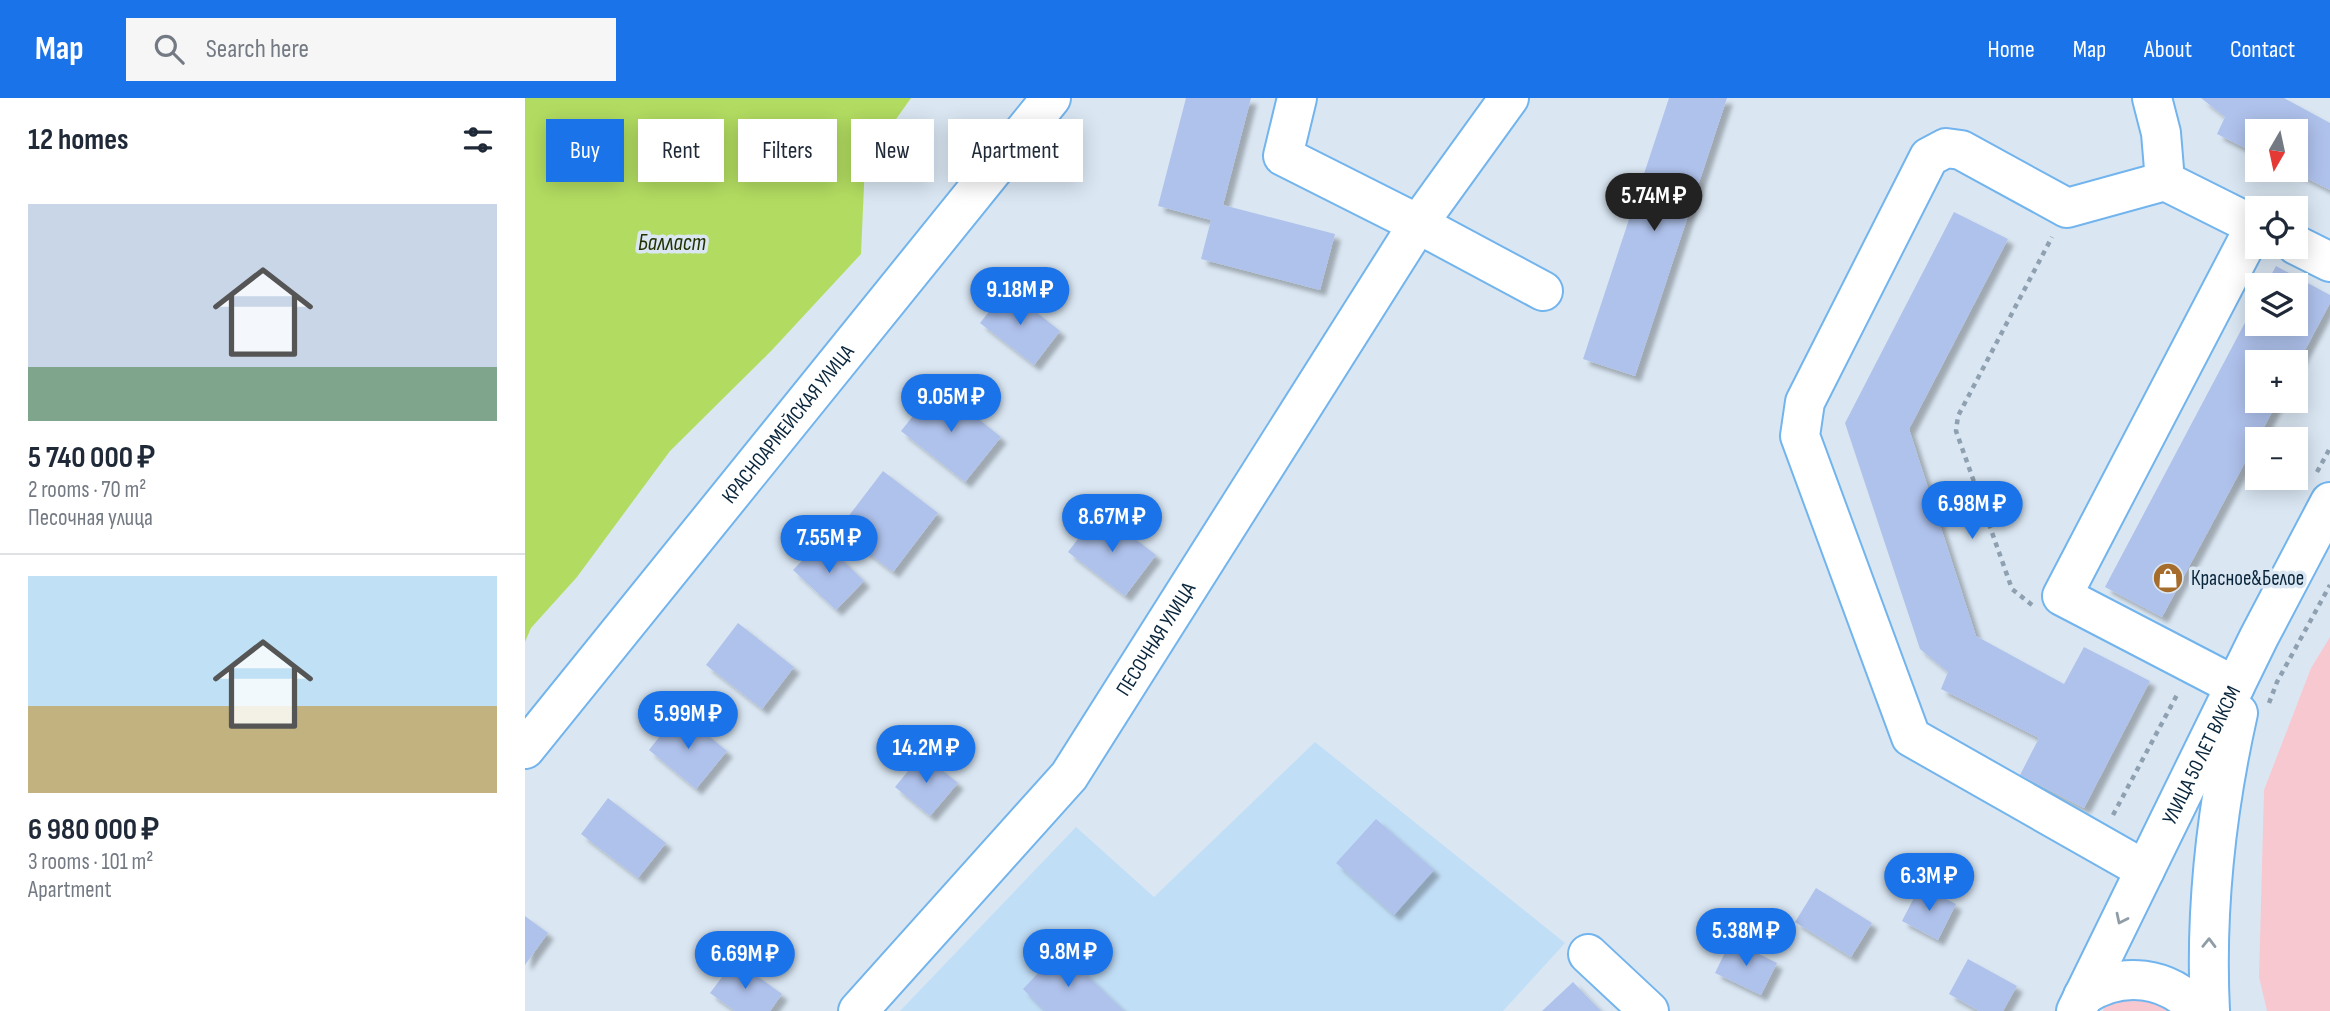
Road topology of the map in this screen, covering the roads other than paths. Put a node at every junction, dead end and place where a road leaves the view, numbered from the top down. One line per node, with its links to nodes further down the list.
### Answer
1 (1051, 98): 15 (street, КРАСНОАРМЕЙСКАЯ УЛИЦА)
2 (1297, 98): 7 (street)
3 (1509, 98): 7 (street, ПЕСОЧНАЯ УЛИЦА)
4 (2152, 98): 5 (street)
5 (2165, 181): 6 (street); 16 (street)
6 (2245, 221)
7 (1419, 224): 11 (street); 19 (street, ПЕСОЧНАЯ УЛИЦА)
8 (2245, 247): 14 (street)
9 (2308, 252): 10 (street)
10 (2330, 262)
11 (1543, 291)
12 (2330, 502): 13 (street, УЛИЦА 50 ЛЕТ ВЛКСМ)
13 (2259, 637): 14 (street, УЛИЦА 50 ЛЕТ ВЛКСМ); 22 (street, one-way to 13)
14 (2235, 686): 16 (street, УЛИЦА 50 ЛЕТ ВЛКСМ)
15 (525, 749)
16 (2145, 870): 18 (street, УЛИЦА 50 ЛЕТ ВЛКСМ, one-way to 18)
17 (1588, 954): 20 (street)
18 (2080, 1003): 21 (street)
19 (858, 1011)
20 (1649, 1011)
21 (2199, 1011)
22 (2210, 1011)

